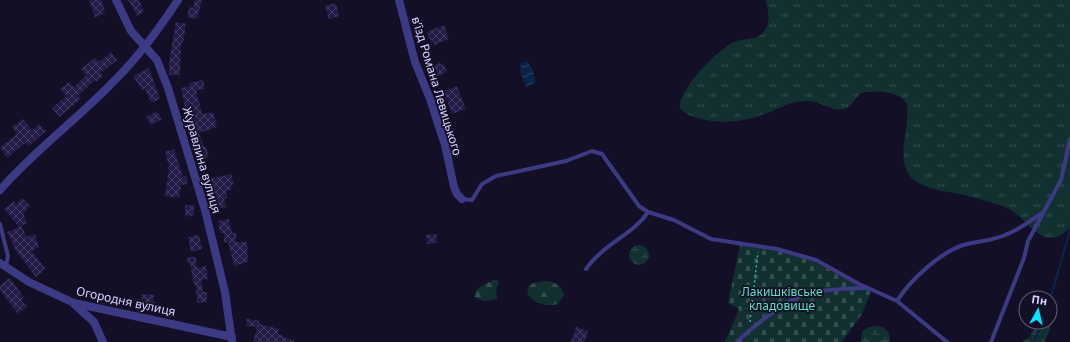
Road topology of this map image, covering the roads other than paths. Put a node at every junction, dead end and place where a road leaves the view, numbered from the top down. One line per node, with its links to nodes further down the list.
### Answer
1 (116, 0): 4 (street, Журавлина вулиця)
2 (178, 0): 4 (street)
3 (399, 0): 7 (street, в’їзд Романа Левицького)
4 (144, 48): 6 (street); 16 (street, Журавлина вулиця)
5 (1070, 140): 9 (lane)
6 (0, 190)
7 (462, 199): 8 (lane)
8 (648, 212): 12 (lane); 13 (lane)
9 (1043, 213): 14 (lane); 20 (lane)
10 (0, 224): 11 (lane)
11 (3, 265): 15 (street, Огородня вулиця)
12 (586, 269)
13 (866, 288): 14 (lane); 18 (lane)
14 (897, 301): 19 (lane)
15 (74, 303): 16 (street, Огородня вулиця); 17 (street)
16 (232, 339)
17 (104, 342)
18 (737, 342)
19 (946, 342)
20 (991, 342)

